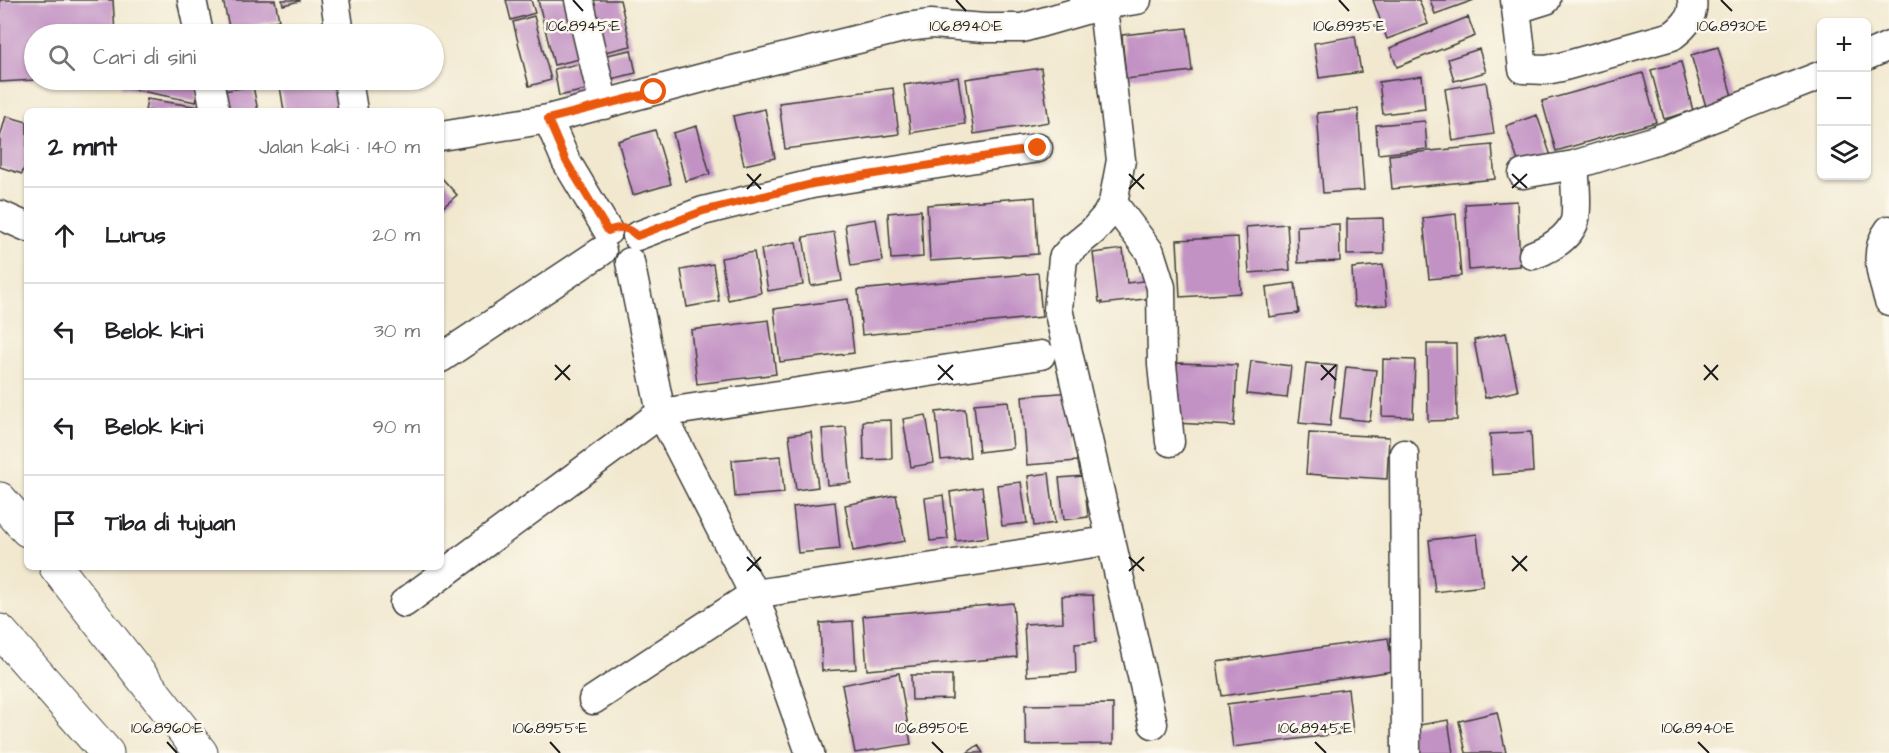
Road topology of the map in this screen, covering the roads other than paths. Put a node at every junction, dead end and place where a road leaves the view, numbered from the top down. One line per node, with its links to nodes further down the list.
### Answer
1 (192, 0): 9 (street)
2 (335, 0): 10 (street)
3 (579, 0): 16 (street)
4 (1137, 0): 7 (street)
5 (1546, 0): 8 (street)
6 (1692, 0): 8 (street)
7 (1102, 3): 16 (street); 24 (street)
8 (1516, 4)
9 (197, 24)
10 (339, 24)
11 (1889, 46): 12 (street)
12 (1871, 54)
13 (1817, 77): 22 (street)
14 (210, 90): 17 (street)
15 (350, 90): 18 (street)
16 (604, 105): 19 (street)
17 (214, 108)
18 (353, 108)
19 (548, 119): 20 (street); 28 (street)
20 (444, 136)
21 (1038, 148): 29 (street)
22 (1574, 165): 23 (street); 30 (street)
23 (1524, 174)
24 (1113, 203): 35 (street); 45 (street)
25 (0, 214): 26 (street)
26 (24, 225)
27 (1886, 234): 31 (street)
28 (605, 241): 29 (street); 33 (street)
29 (634, 249): 34 (street)
30 (1533, 255)
31 (1889, 301)
32 (1041, 355): 34 (street)
33 (444, 356)
34 (661, 413): 41 (street); 42 (street)
35 (1170, 442)
36 (1404, 454): 49 (street)
37 (0, 499): 38 (highway)
38 (24, 527)
39 (1094, 543): 41 (street)
40 (58, 570): 47 (highway)
41 (754, 594): 44 (street); 48 (street)
42 (404, 603)
43 (0, 630): 46 (highway)
44 (593, 700)
45 (1153, 724)
46 (107, 753)
47 (201, 753)
48 (810, 753)
49 (1406, 753)

